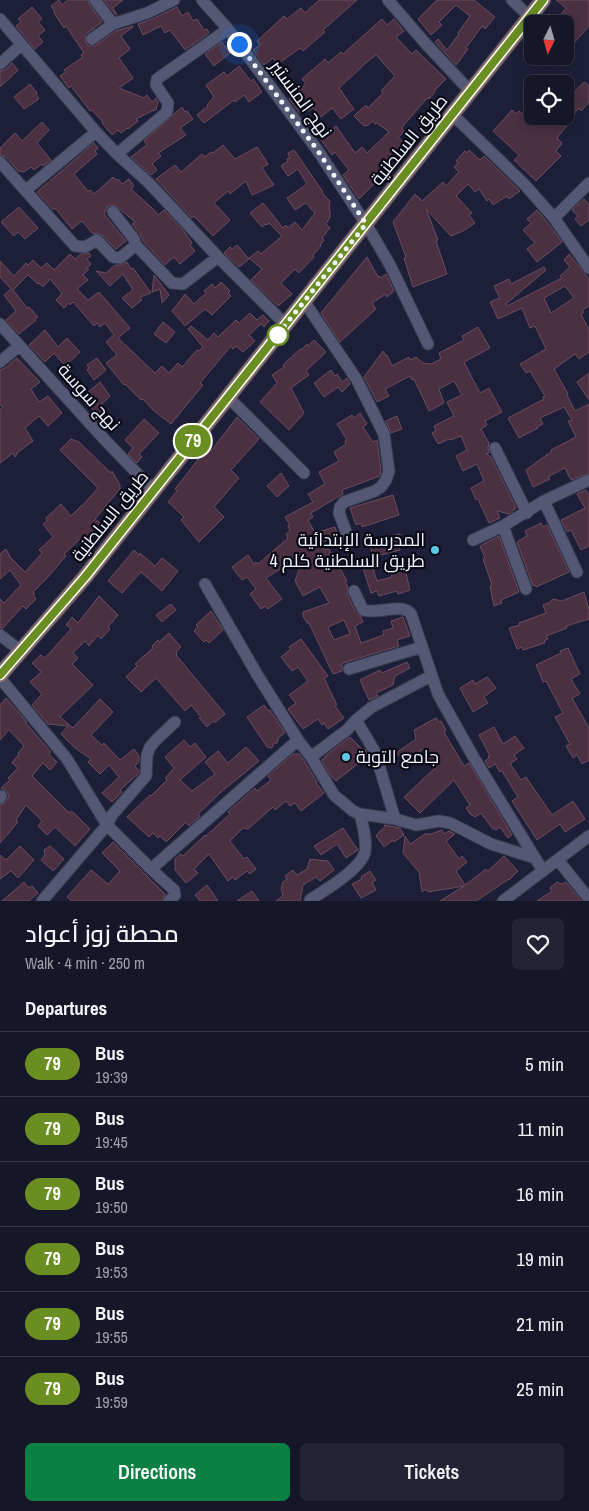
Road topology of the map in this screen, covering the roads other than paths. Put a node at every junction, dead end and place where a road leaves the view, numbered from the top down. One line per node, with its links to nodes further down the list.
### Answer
1 (95, 0): 10 (street)
2 (174, 0): 10 (street)
3 (202, 0): 12 (street, نهج المنستير)
4 (388, 0): 16 (street)
5 (512, 0): 7 (street)
6 (543, 0): 8 (main road, طريق السلطنية)
7 (529, 15)
8 (531, 15)
9 (0, 19): 14 (street)
10 (113, 24): 13 (street)
11 (524, 24): 16 (main road, طريق السلطنية)
12 (228, 29): 19 (street); 25 (street, نهج المنستير)
13 (92, 39)
14 (21, 44): 15 (street); 18 (street)
15 (0, 64)
16 (471, 92): 17 (main road, طريق السلطنية)
17 (453, 115): 24 (street); 25 (main road, طريق السلطنية)
18 (96, 132): 19 (street); 22 (street)
19 (117, 154): 27 (street)
20 (0, 162): 22 (street)
21 (589, 183): 24 (street)
22 (26, 190): 26 (street)
23 (113, 212): 26 (street)
24 (554, 218): 28 (street)
25 (366, 224): 29 (main road, طريق السلطنية); 32 (street, نهج المنستير)
26 (136, 244): 27 (street)
27 (218, 257): 31 (street)
28 (589, 268)
29 (304, 301): 31 (main road, طريق السلطنية); 44 (street)
30 (0, 324): 33 (street, نهج سوسة)
31 (286, 324): 35 (main road, طريق السلطنية)
32 (428, 344)
33 (19, 346): 34 (street); 39 (street, نهج سوسة)
34 (0, 362)
35 (228, 397): 37 (street); 39 (main road, طريق السلطنية)
36 (495, 448): 41 (street)
37 (304, 474)
38 (589, 480): 40 (street)
39 (154, 491): 51 (main road, طريق السلطنية)
40 (544, 501): 41 (street); 45 (street)
41 (527, 512): 42 (street)
42 (503, 526): 43 (street); 47 (street)
43 (473, 540)
44 (350, 542)
45 (577, 572)
46 (205, 584): 57 (street)
47 (526, 589)
48 (354, 591): 50 (street)
49 (0, 635): 51 (street)
50 (422, 646): 52 (street); 53 (street)
51 (21, 651): 54 (main road, طريق السلطنية)
52 (349, 669)
53 (431, 676): 55 (street); 63 (street)
54 (0, 677): 61 (street)
55 (356, 720): 58 (street); 60 (street)
56 (175, 722): 61 (street)
57 (298, 740): 58 (street); 65 (street)
58 (311, 757): 59 (street)
59 (360, 814): 60 (street); 68 (street)
60 (395, 819): 63 (street)
61 (108, 825): 65 (street); 69 (street)
62 (589, 836): 64 (street)
63 (535, 858): 66 (street)
64 (558, 860): 66 (street); 67 (street)
65 (151, 869): 70 (street)
66 (542, 870): 71 (street)
67 (589, 899)
68 (310, 900)
69 (42, 901)
70 (169, 901)
71 (503, 901)

